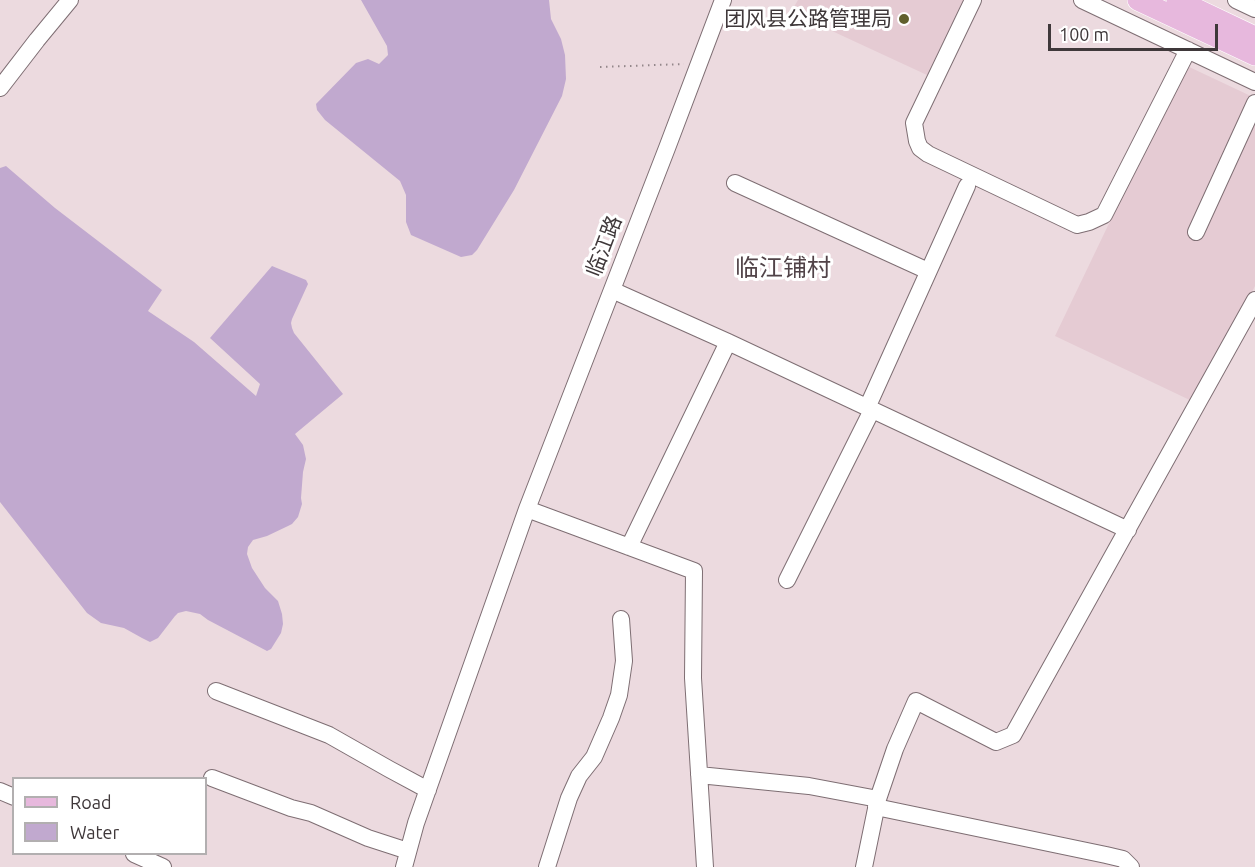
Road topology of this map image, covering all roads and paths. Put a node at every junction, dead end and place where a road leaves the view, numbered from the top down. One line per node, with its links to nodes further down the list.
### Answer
1 (70, 0): 15 (street)
2 (723, 0): 12 (street, 临江路)
3 (973, 0): 10 (street)
4 (1082, 0): 10 (street)
5 (1138, 0): 11 (main road)
6 (1177, 0): 9 (main road)
7 (1236, 0): 8 (street)
8 (1255, 9)
9 (1255, 37)
10 (1188, 50): 14 (street)
11 (1255, 55)
12 (698, 65): 13 (path); 21 (street, 临江路)
13 (600, 67)
14 (1255, 82)
15 (0, 88)
16 (1255, 103): 19 (street)
17 (735, 183): 20 (street)
18 (967, 186): 20 (street)
19 (1196, 232)
20 (928, 271): 24 (street)
21 (612, 290): 23 (street); 25 (street, 临江路)
22 (1255, 300): 26 (street)
23 (728, 342): 24 (street); 27 (street)
24 (870, 409): 26 (street); 28 (street)
25 (526, 509): 27 (street); 33 (street, 临江路)
26 (1128, 530): 34 (street)
27 (629, 547): 31 (street)
28 (788, 580)
29 (621, 619): 38 (street)
30 (216, 691): 33 (street)
31 (699, 775): 34 (street); 39 (street)
32 (212, 778): 36 (street)
33 (428, 790): 36 (street, 临江路)
34 (877, 803): 40 (street); 41 (street)
35 (136, 855): 37 (street)
36 (406, 859)
37 (163, 867)
38 (547, 867)
39 (705, 867)
40 (864, 867)
41 (1131, 867)

